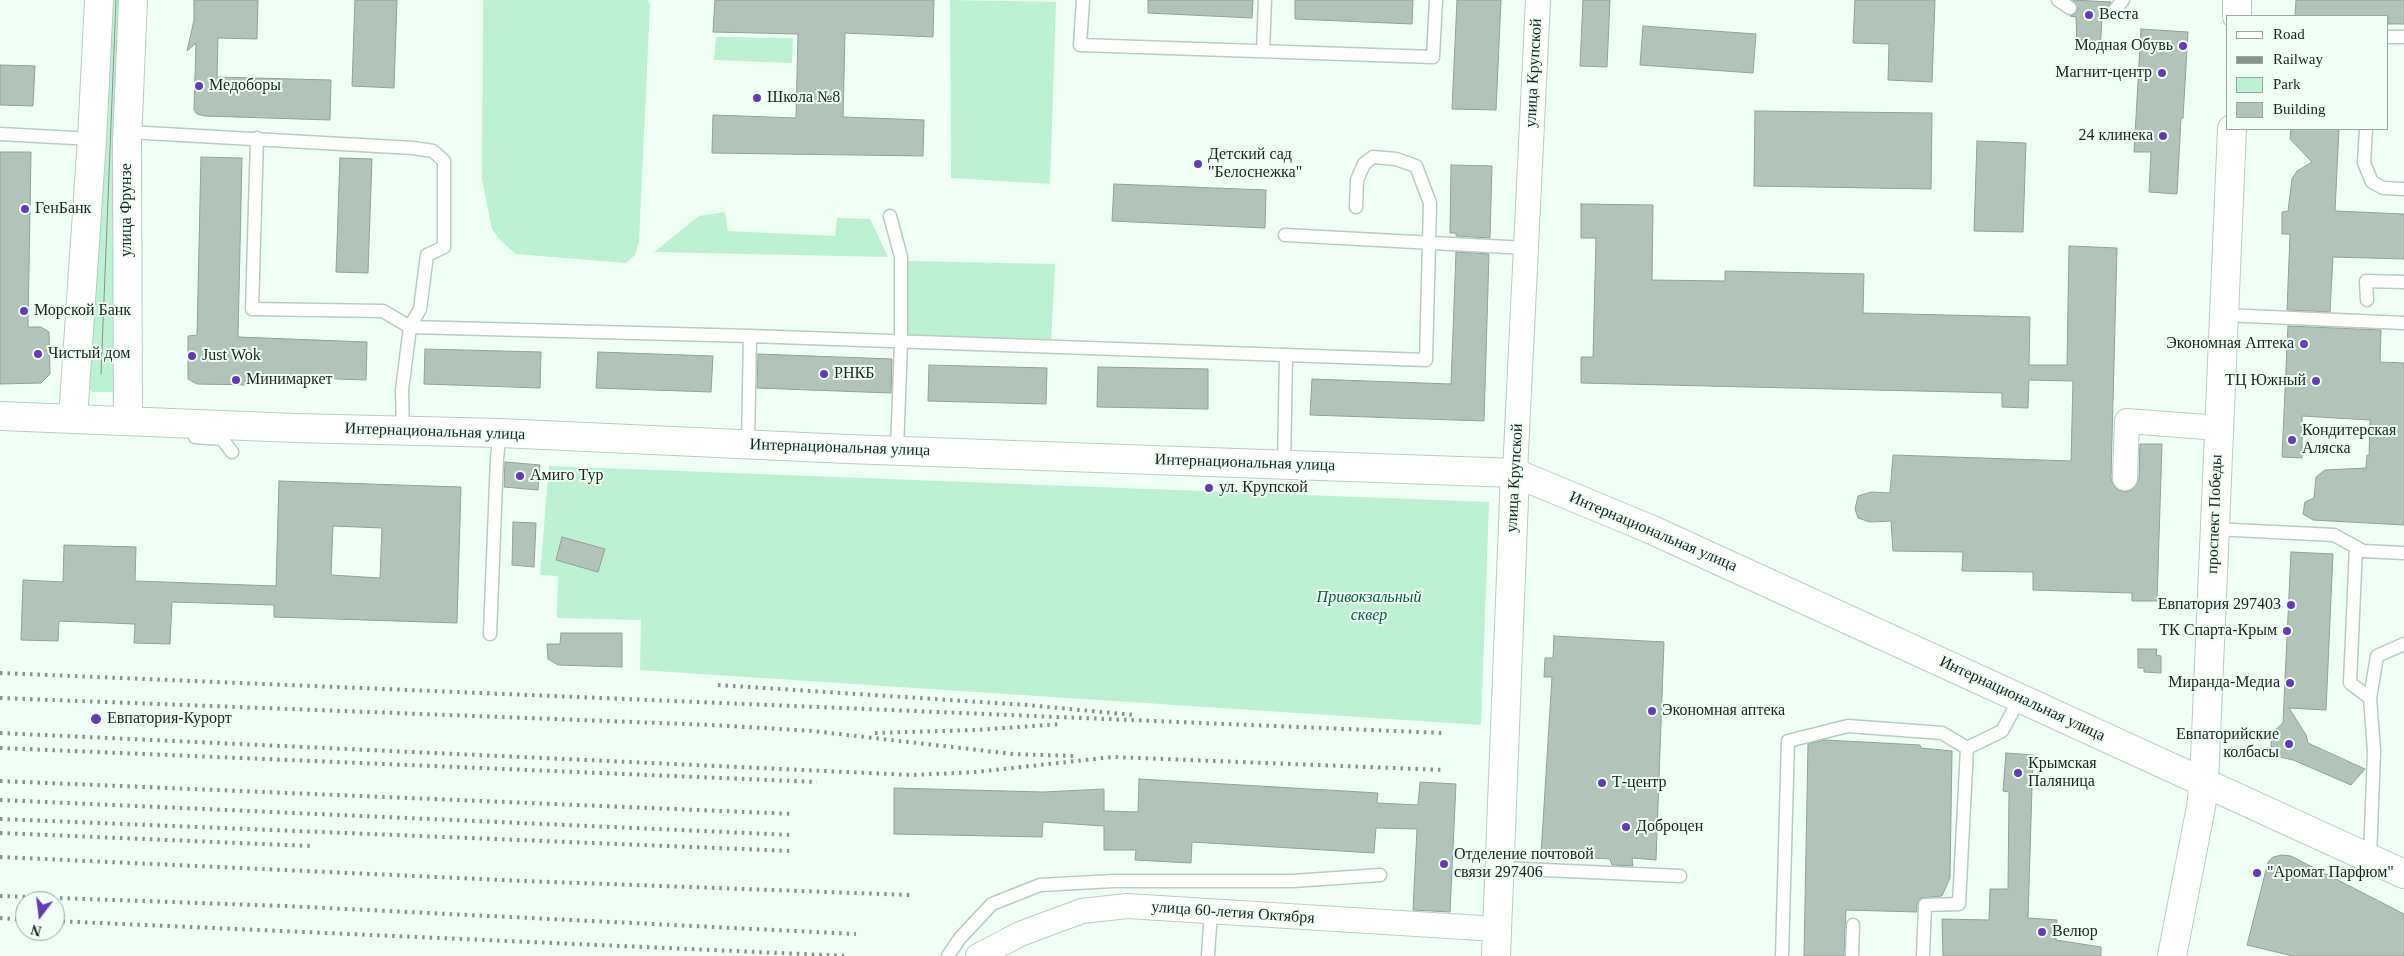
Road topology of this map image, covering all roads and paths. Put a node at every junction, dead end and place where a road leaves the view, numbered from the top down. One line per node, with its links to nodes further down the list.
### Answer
1 (99, 0): 21 (main road)
2 (133, 0): 18 (main road, улица Фрунзе)
3 (1083, 0): 15 (lane)
4 (1265, 0): 15 (lane)
5 (1436, 0): 15 (lane)
6 (1538, 0): 27 (street, улица Крупской)
7 (2058, 0): 10 (lane)
8 (2123, 0): 11 (lane)
9 (2237, 0): 12 (main road)
10 (2070, 8)
11 (2114, 11)
12 (2236, 15)
13 (2389, 36): 14 (lane)
14 (2404, 37)
15 (1263, 51)
16 (2232, 130): 30 (main road, проспект Победы)
17 (2366, 130): 22 (lane)
18 (128, 132): 20 (lane); 38 (main road, улица Фрунзе)
19 (0, 134): 21 (lane)
20 (257, 138): 32 (lane); 32 (lane)
21 (92, 139): 37 (main road)
22 (2404, 189)
23 (1356, 206): 26 (lane)
24 (890, 216): 34 (lane)
25 (1285, 235): 26 (lane)
26 (1429, 244): 27 (lane); 35 (lane)
27 (1526, 248): 47 (street, улица Крупской)
28 (2404, 282): 29 (lane)
29 (2367, 300)
30 (2224, 315): 31 (lane); 39 (main road, проспект Победы)
31 (2404, 323)
32 (410, 327): 33 (lane); 41 (lane)
33 (750, 336): 34 (lane); 43 (lane)
34 (901, 342): 35 (lane); 44 (lane)
35 (1286, 356): 46 (lane)
36 (12, 417): 37 (main road, Интернациональная улица); 40 (lane)
37 (86, 418): 38 (main road, Интернациональная улица); 45 (lane)
38 (128, 420): 41 (main road, Интернациональная улица)
39 (2219, 428): 48 (street); 49 (main road, проспект Победы)
40 (0, 430)
41 (403, 432): 42 (main road, Интернациональная улица)
42 (500, 433): 43 (main road, Интернациональная улица); 52 (lane)
43 (748, 444): 44 (main road, Интернациональная улица)
44 (897, 450): 46 (main road, Интернациональная улица)
45 (232, 452)
46 (1284, 465): 47 (main road, Интернациональная улица)
47 (1516, 474): 54 (main road, Интернациональная улица); 59 (main road, улица Крупской)
48 (2125, 478)
49 (2214, 528): 50 (lane); 57 (main road, проспект Победы)
50 (2356, 547): 51 (lane); 55 (lane)
51 (2404, 554)
52 (490, 634)
53 (2404, 644): 55 (lane)
54 (2020, 698): 56 (lane); 57 (main road, Интернациональная улица)
55 (2370, 698): 58 (lane)
56 (1967, 748): 70 (lane); 72 (lane)
57 (2204, 782): 58 (main road, Интернациональная улица); 73 (main road, проспект Победы)
58 (2370, 858): 60 (main road, Интернациональная улица)
59 (1499, 868): 62 (lane); 65 (main road, улица Крупской)
60 (2404, 874)
61 (1380, 875): 66 (lane)
62 (1680, 876)
63 (1212, 911): 65 (street, улица 60-летия Октября); 67 (street, улица 60-летия Октября); 68 (lane)
64 (1853, 926): 71 (lane)
65 (1498, 929): 69 (main road, улица Крупской)
66 (948, 956)
67 (978, 956)
68 (1208, 956)
69 (1496, 956)
70 (1782, 956)
71 (1852, 956)
72 (1923, 956)
73 (2172, 956)

